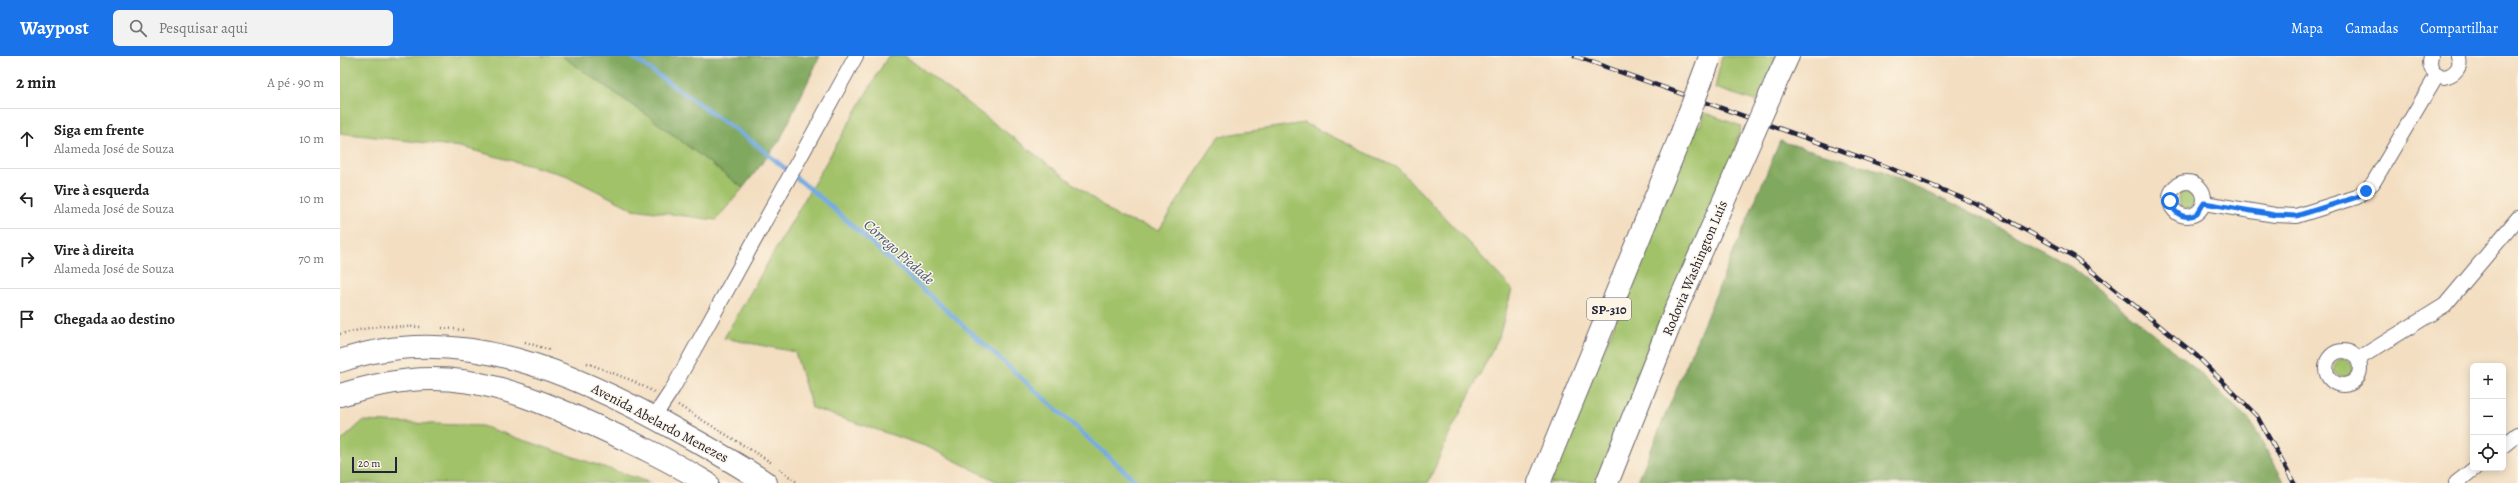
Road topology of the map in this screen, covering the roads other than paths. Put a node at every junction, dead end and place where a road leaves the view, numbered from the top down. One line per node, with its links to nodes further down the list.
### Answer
1 (856, 56): 12 (street)
2 (1788, 56): 19 (main road, Rodovia Washington Luís, bridge)
3 (2431, 56): 6 (street)
4 (2458, 56): 6 (street)
5 (1710, 58): 18 (main road, SP-310, bridge)
6 (2438, 75): 7 (street)
7 (2204, 203)
8 (2518, 218): 9 (street)
9 (2358, 359)
10 (340, 361): 12 (main road, Avenida Abelardo Menezes)
11 (340, 395): 16 (main road, Avenida Abelardo Menezes)
12 (654, 417): 17 (main road, Avenida Abelardo Menezes)
13 (2518, 434): 14 (street)
14 (2506, 444)
15 (2471, 471): 20 (street)
16 (707, 483)
17 (766, 483)
18 (1539, 483)
19 (1607, 483)
20 (2456, 483)

